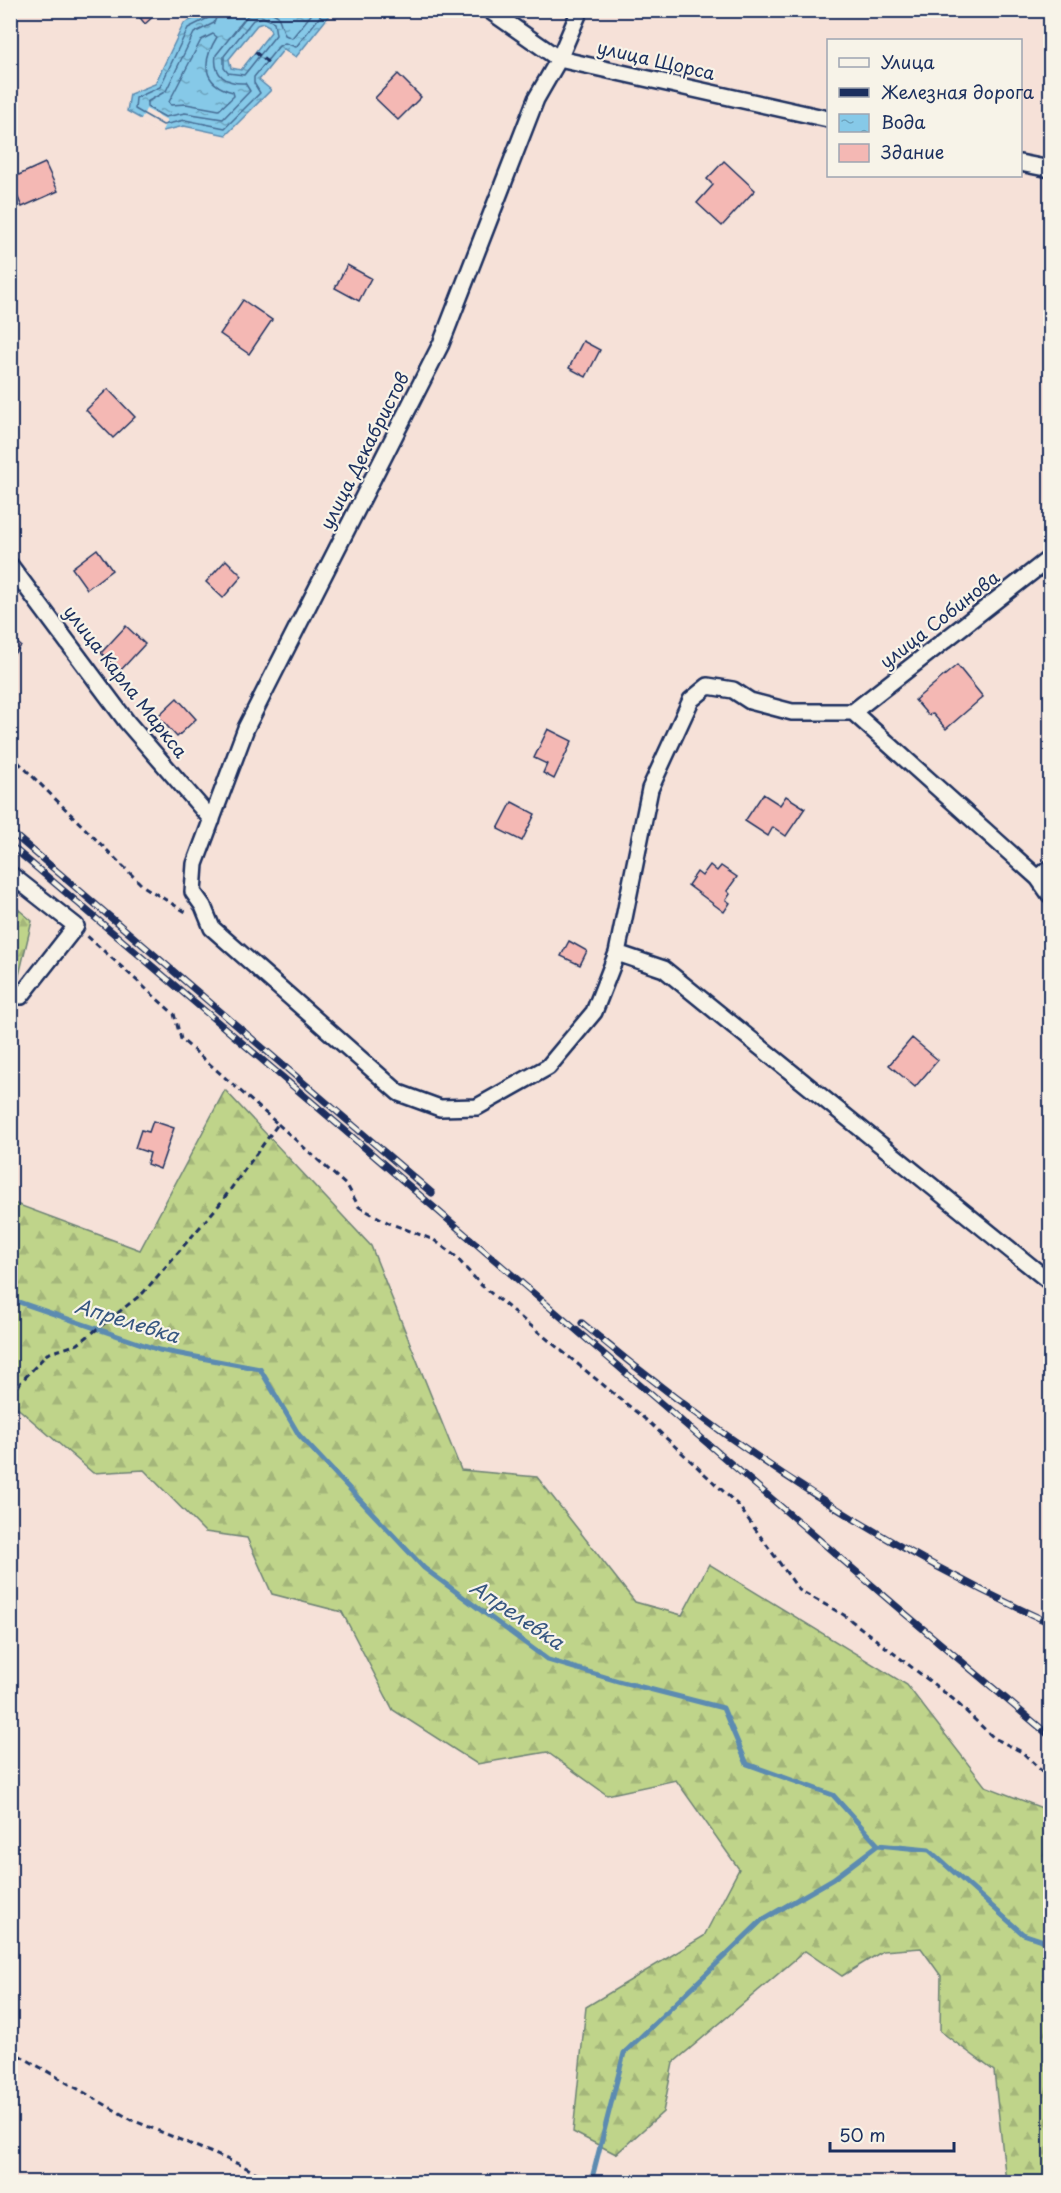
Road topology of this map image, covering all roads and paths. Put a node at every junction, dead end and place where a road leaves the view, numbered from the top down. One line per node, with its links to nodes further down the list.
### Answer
1 (489, 10): 4 (street, улица Щорса)
2 (580, 10): 4 (street, улица Декабристов)
3 (255, 52): 5 (path)
4 (559, 59): 6 (street, улица Щорса); 13 (street, улица Декабристов)
5 (271, 65)
6 (827, 119)
7 (1022, 163): 8 (street)
8 (1050, 170)
9 (1050, 558): 11 (street, улица Собинова)
10 (10, 565): 13 (street, улица Карла Маркса)
11 (853, 712): 16 (street); 20 (street)
12 (10, 754): 19 (path)
13 (212, 819): 19 (street, улица Декабристов)
14 (1050, 868): 16 (street)
15 (10, 874): 18 (street)
16 (1038, 878): 17 (street)
17 (1050, 895)
18 (76, 926): 21 (street); 22 (path)
19 (212, 928): 20 (street)
20 (617, 953): 23 (street)
21 (10, 993)
22 (278, 1124): 24 (path); 25 (path)
23 (1050, 1282)
24 (10, 1406)
25 (1050, 1779)
26 (10, 2050): 27 (path)
27 (274, 2182)

